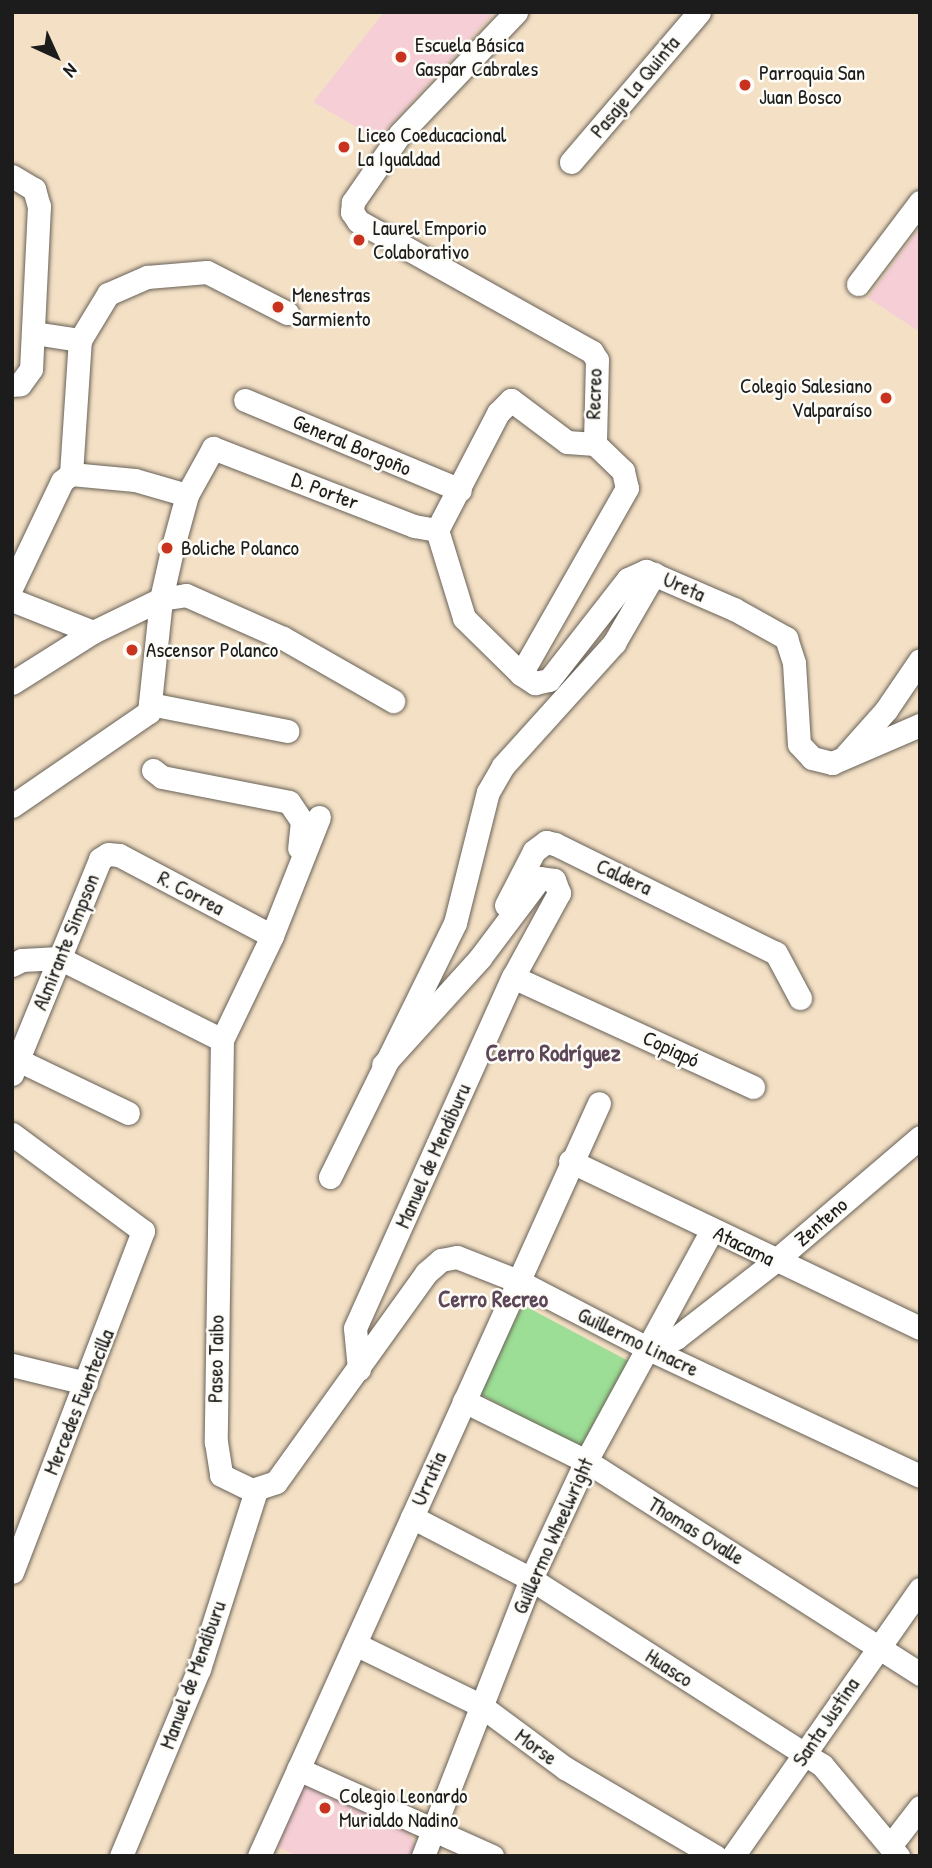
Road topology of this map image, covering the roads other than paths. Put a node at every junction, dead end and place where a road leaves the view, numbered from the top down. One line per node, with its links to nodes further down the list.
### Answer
1 (516, 12): 12 (street, Recreo)
2 (699, 12): 3 (street, Pasaje La Quinta)
3 (572, 162)
4 (12, 176): 8 (street)
5 (920, 202): 6 (street)
6 (858, 285)
7 (287, 313): 9 (street)
8 (34, 333): 9 (street); 10 (street)
9 (80, 340): 13 (street)
10 (12, 385)
11 (245, 400): 14 (street, General Borgoño)
12 (595, 443): 14 (street); 26 (street, Recreo)
13 (71, 474): 15 (street); 19 (street)
14 (460, 489): 16 (street)
15 (187, 495): 16 (street, D. Porter); 21 (street)
16 (438, 530): 17 (street)
17 (449, 562): 20 (street); 26 (street)
18 (654, 573): 26 (street, Ureta); 28 (street, Manuel de Mendiburu); 33 (street, Ureta)
19 (12, 586)
20 (444, 586)
21 (161, 599): 24 (street); 29 (street); 30 (street)
22 (12, 600): 24 (street)
23 (644, 617): 28 (street, Manuel de Mendiburu)
24 (93, 632): 27 (street)
25 (920, 660): 33 (street)
26 (521, 674)
27 (12, 683)
28 (570, 696): 46 (street, Manuel de Mendiburu)
29 (393, 701)
30 (150, 708): 32 (street); 35 (street)
31 (920, 725): 33 (street, Ureta)
32 (288, 730)
33 (842, 759)
34 (153, 769): 38 (street)
35 (12, 806)
36 (319, 817): 38 (street)
37 (108, 854): 39 (street, R. Correa); 40 (street, Almirante Simpson)
38 (294, 886): 39 (street)
39 (272, 936): 45 (street)
40 (59, 958): 42 (street); 45 (street); 47 (street, Almirante Simpson)
41 (480, 958): 43 (street, Manuel de Mendiburu); 44 (street, Caldera); 46 (street, Manuel de Mendiburu)
42 (16, 961)
43 (513, 977): 48 (street, Copiapó); 61 (street, Manuel de Mendiburu)
44 (800, 998)
45 (222, 1040): 66 (street, Paseo Taibo)
46 (383, 1065): 54 (street, Manuel de Mendiburu)
47 (15, 1067): 50 (street)
48 (753, 1087)
49 (599, 1102): 53 (street, Urrutia)
50 (128, 1113)
51 (12, 1134): 62 (street, Mercedes Fuentecilla)
52 (920, 1137): 56 (street, Zenteno)
53 (570, 1161): 55 (street, Atacama); 57 (street, Urrutia)
54 (330, 1177)
55 (712, 1230): 56 (street, Atacama); 59 (street, Guillermo Wheelwright)
56 (775, 1261): 58 (street, Atacama); 59 (street, Zenteno)
57 (518, 1281): 59 (street, Guillermo Linacre); 61 (street, Guillermo Linacre); 63 (street, Urrutia)
58 (920, 1328)
59 (649, 1349): 64 (street, Guillermo Wheelwright); 65 (street, Guillermo Linacre)
60 (12, 1365): 62 (street)
61 (359, 1369): 66 (street)
62 (86, 1383): 68 (street, Mercedes Fuentecilla)
63 (464, 1401): 64 (street, Thomas Ovalle); 67 (street, Urrutia)
64 (586, 1461): 69 (street, Guillermo Wheelwright); 72 (street, Thomas Ovalle)
65 (920, 1476)
66 (256, 1490): 80 (street, Manuel de Mendiburu)
67 (412, 1517): 69 (street, Huasco); 71 (street, Urrutia)
68 (14, 1558)
69 (531, 1579): 74 (street, Guillermo Wheelwright); 75 (street, Huasco)
70 (920, 1589): 72 (street, Santa Justina)
71 (355, 1644): 74 (street, Morse); 76 (street, Urrutia)
72 (878, 1647): 73 (street, Thomas Ovalle); 75 (street, Santa Justina)
73 (920, 1674)
74 (480, 1705): 78 (street, Guillermo Wheelwright); 84 (street, Morse)
75 (804, 1755): 79 (street, Huasco); 85 (street, Santa Justina)
76 (298, 1769): 78 (street); 81 (street, Urrutia)
77 (920, 1807): 79 (street)
78 (434, 1827): 82 (street, Guillermo Wheelwright); 83 (street)
79 (894, 1851)
80 (121, 1856)
81 (259, 1856)
82 (423, 1856)
83 (492, 1856)
84 (715, 1856)
85 (733, 1856)

